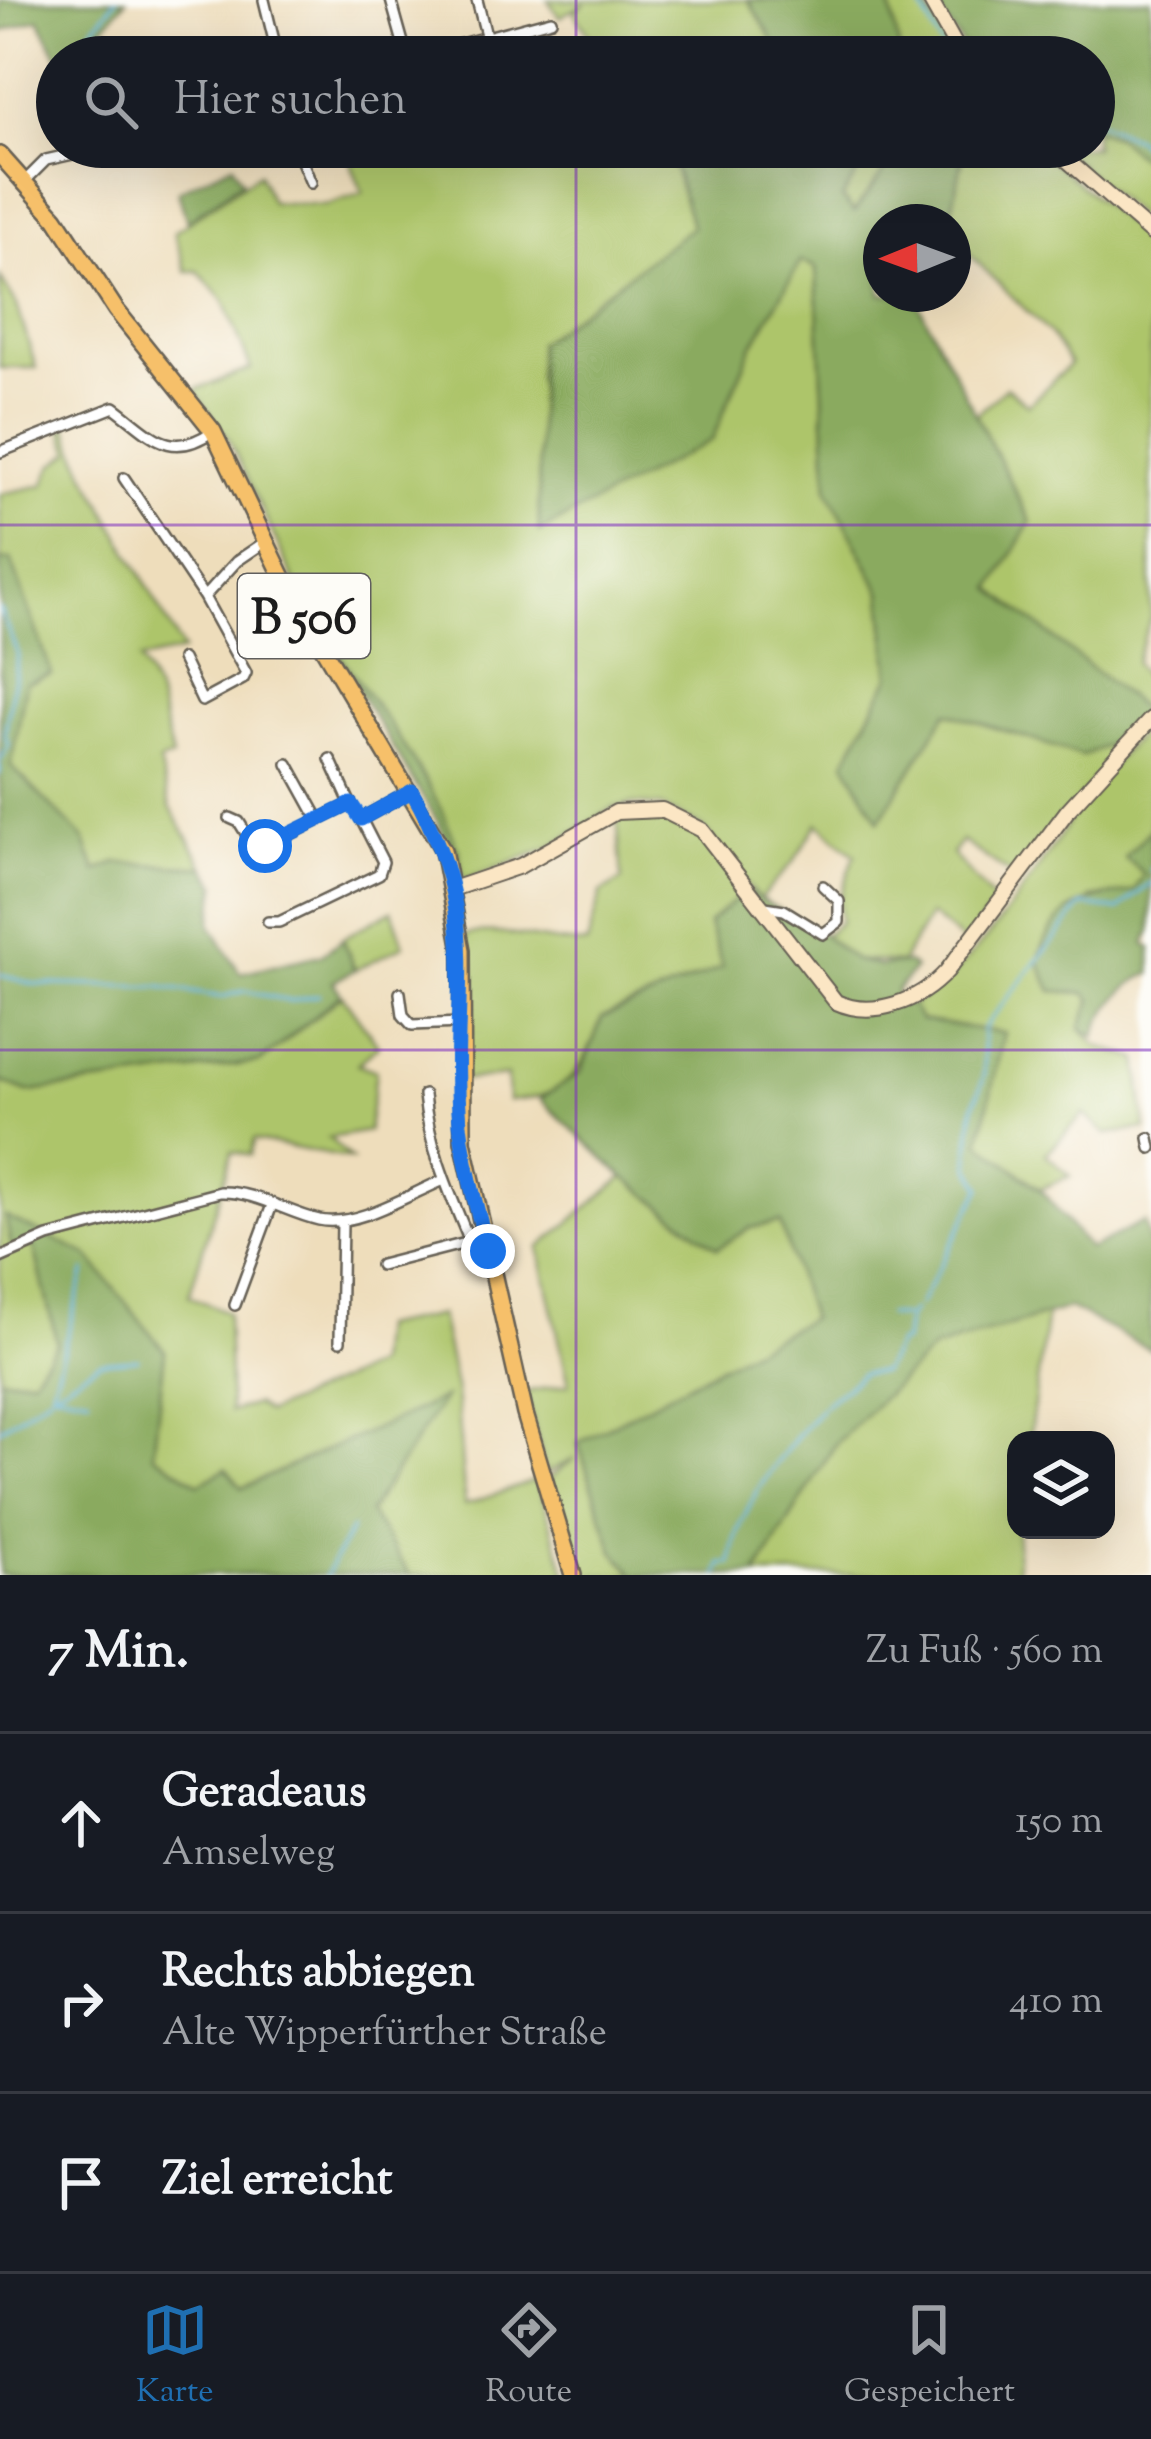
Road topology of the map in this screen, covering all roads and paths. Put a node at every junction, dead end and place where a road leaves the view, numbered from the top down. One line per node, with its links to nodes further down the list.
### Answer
1 (264, 0): 6 (street)
2 (392, 0): 7 (street)
3 (477, 0): 8 (street)
4 (930, 0): 10 (street)
5 (551, 20): 9 (street)
6 (273, 36)
7 (403, 36)
8 (486, 36)
9 (497, 36)
10 (950, 36)
11 (0, 155): 15 (main road, B 506)
12 (38, 168): 15 (street)
13 (305, 168): 16 (street)
14 (1076, 168): 17 (street)
15 (26, 180): 18 (main road, B 506)
16 (311, 183)
17 (1151, 233)
18 (213, 431): 19 (street); 21 (main road, B 506)
19 (0, 452)
20 (124, 478): 22 (street)
21 (266, 542): 22 (street); 27 (main road, B 506)
22 (204, 597): 23 (street)
23 (182, 659)
24 (1151, 719): 34 (street)
25 (330, 759): 28 (street)
26 (288, 764): 31 (street)
27 (412, 791): 30 (street); 33 (main road, B 506)
28 (351, 804): 30 (street); 31 (street)
29 (230, 818): 31 (street)
30 (361, 819): 35 (street)
31 (319, 820)
32 (823, 886): 34 (street)
33 (455, 887): 34 (street); 37 (main road, B 506)
34 (759, 906)
35 (268, 922)
36 (400, 993): 37 (street)
37 (461, 1023): 43 (main road, B 506)
38 (424, 1095): 39 (street)
39 (444, 1180): 41 (street); 42 (street)
40 (272, 1205): 41 (street); 44 (street); 46 (street)
41 (342, 1222): 47 (street)
42 (470, 1242): 43 (street); 45 (street)
43 (488, 1251): 48 (main road, B 506)
44 (0, 1258)
45 (380, 1264)
46 (235, 1305)
47 (340, 1341)
48 (573, 1575)

